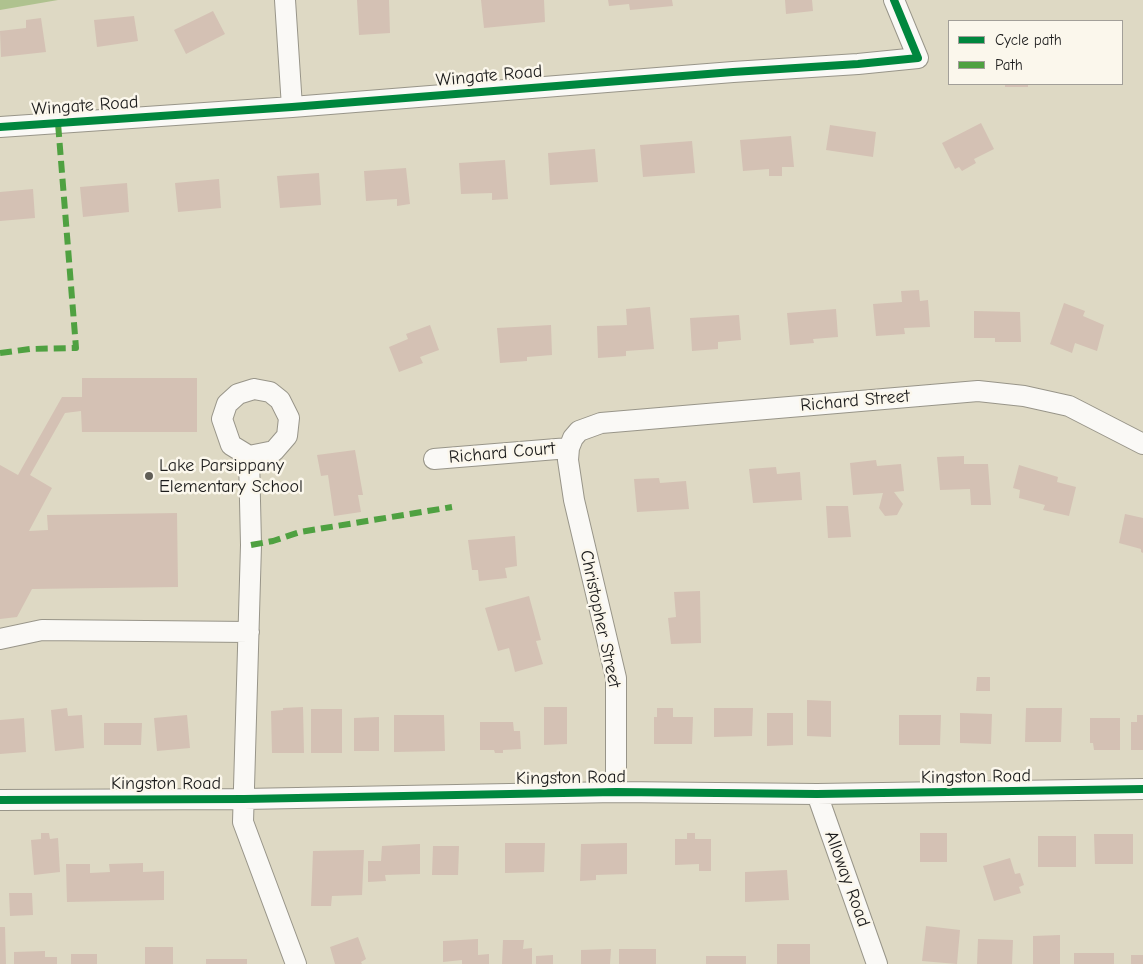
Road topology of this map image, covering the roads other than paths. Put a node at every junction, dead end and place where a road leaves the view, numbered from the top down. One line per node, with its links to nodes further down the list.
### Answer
1 (285, 0): 3 (street)
2 (894, 0): 3 (street, Wingate Road)
3 (292, 107): 4 (street, Wingate Road)
4 (0, 128)
5 (1143, 444): 6 (street, Richard Street)
6 (569, 448): 8 (street, Richard Court); 12 (street, Christopher Street)
7 (249, 456): 9 (street)
8 (434, 459)
9 (249, 632): 10 (street); 14 (street)
10 (0, 639)
11 (1143, 790): 13 (street, Kingston Road)
12 (616, 792): 13 (street, Kingston Road); 14 (street, Kingston Road)
13 (817, 794): 17 (street, Alloway Road)
14 (244, 799): 15 (street, Kingston Road); 16 (street)
15 (0, 800)
16 (296, 964)
17 (877, 964)

